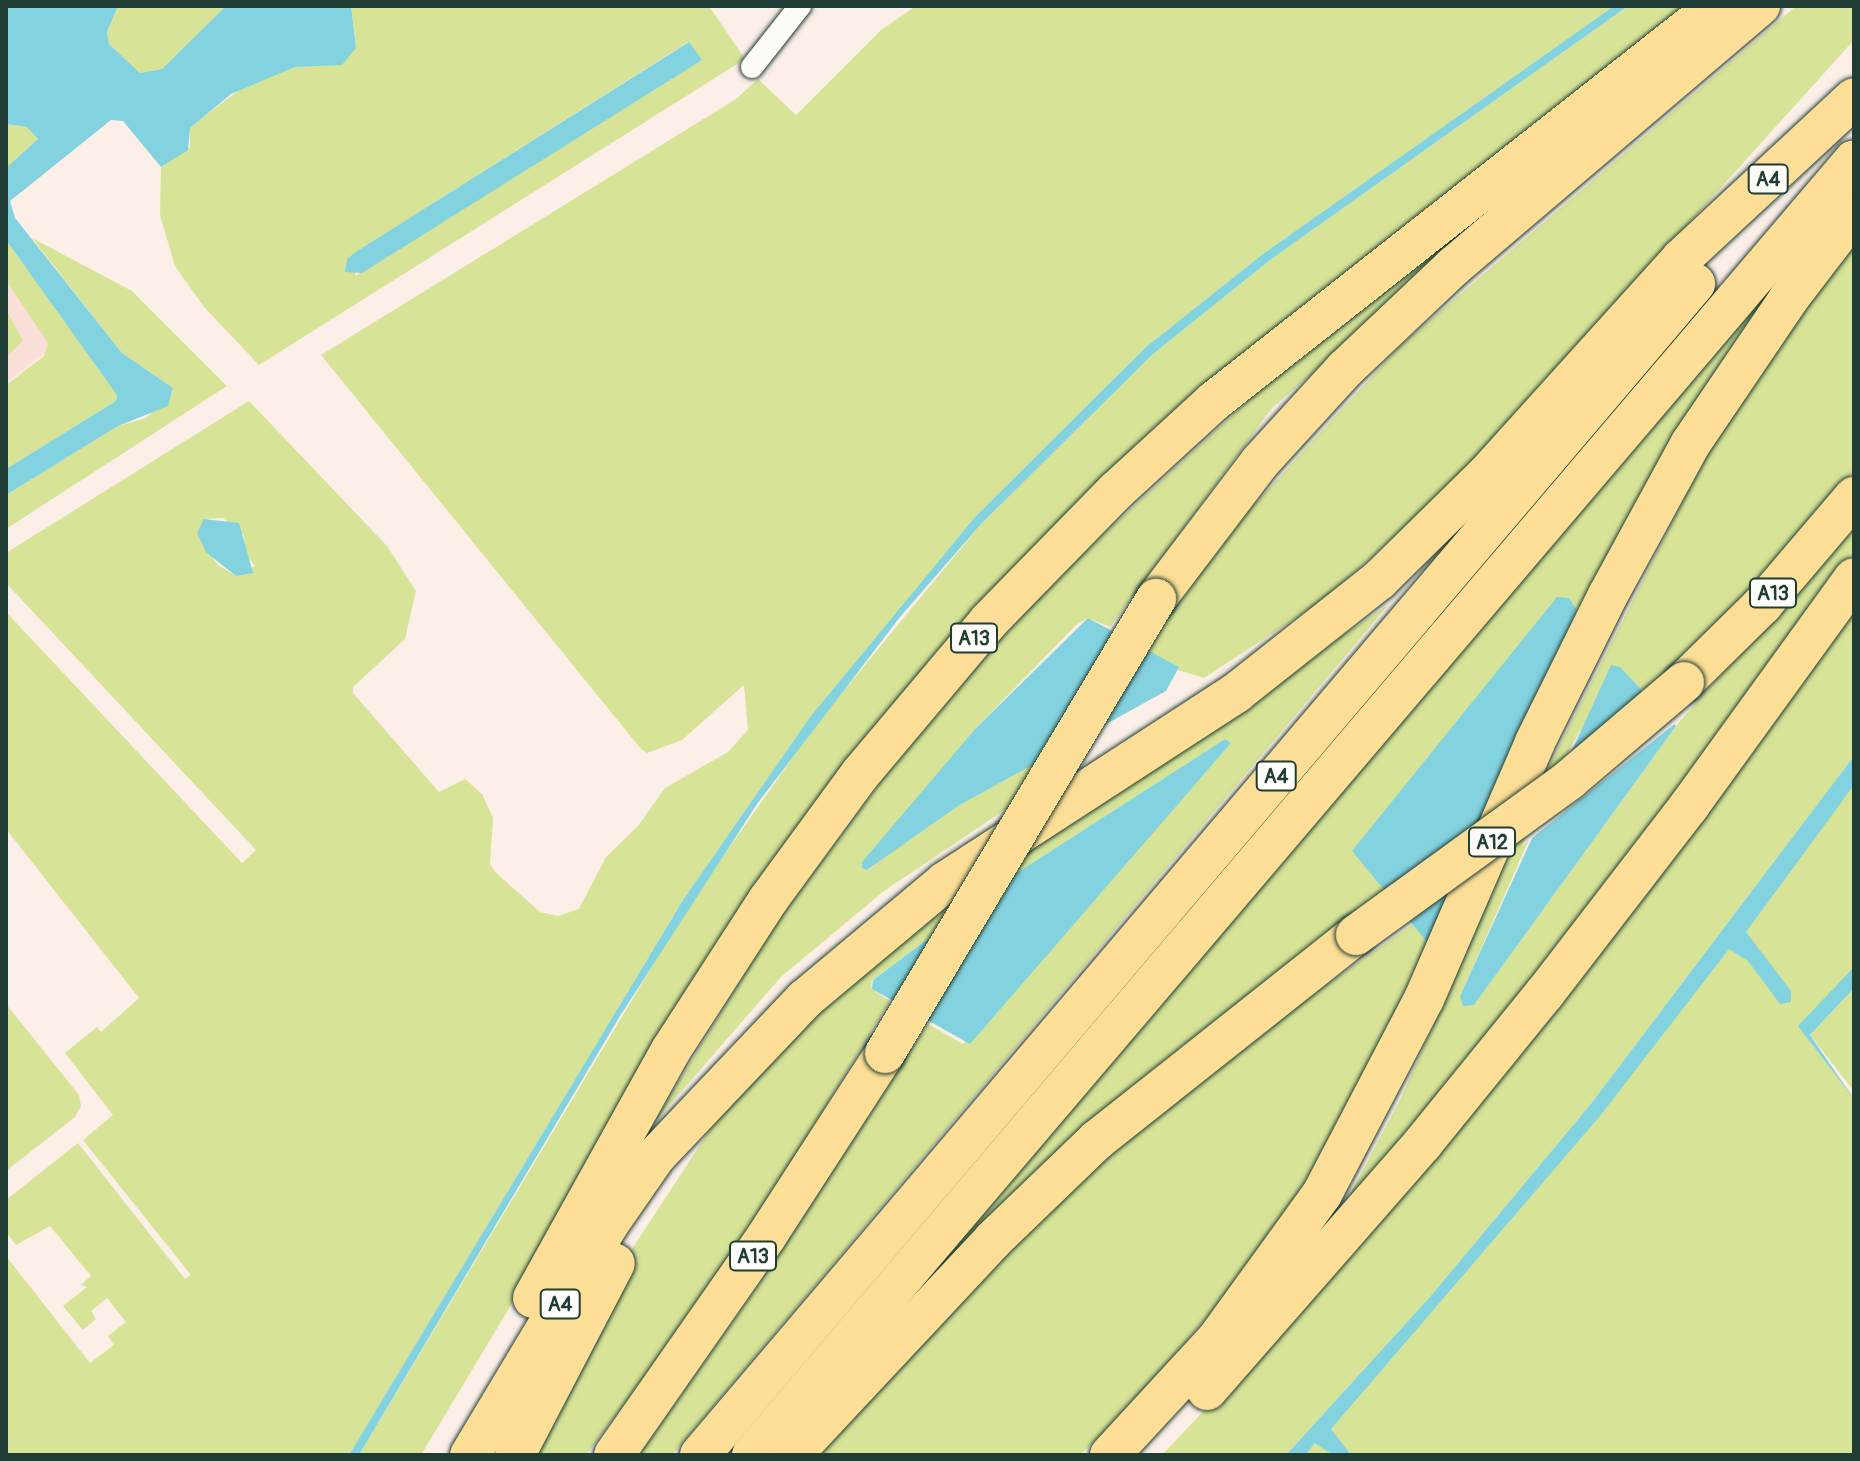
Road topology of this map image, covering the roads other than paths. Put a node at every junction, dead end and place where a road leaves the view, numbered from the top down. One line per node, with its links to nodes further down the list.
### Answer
1 (800, 6): 4 (street)
2 (1716, 6): 11 (highway, A13)
3 (1760, 6): 14 (highway, A13, bridge)
4 (752, 67)
5 (1854, 98): 10 (highway, A4); 15 (highway, A4)
6 (1854, 160): 16 (highway, A4)
7 (1854, 213): 18 (highway, A12)
8 (1854, 497): 17 (highway, A13, bridge)
9 (1854, 578): 19 (highway)
10 (732, 1077): 12 (highway, A4); 13 (highway, A4)
11 (444, 1455)
12 (470, 1455)
13 (515, 1455)
14 (614, 1455)
15 (700, 1455)
16 (752, 1455)
17 (792, 1455)
18 (1110, 1455)
19 (1142, 1455)

